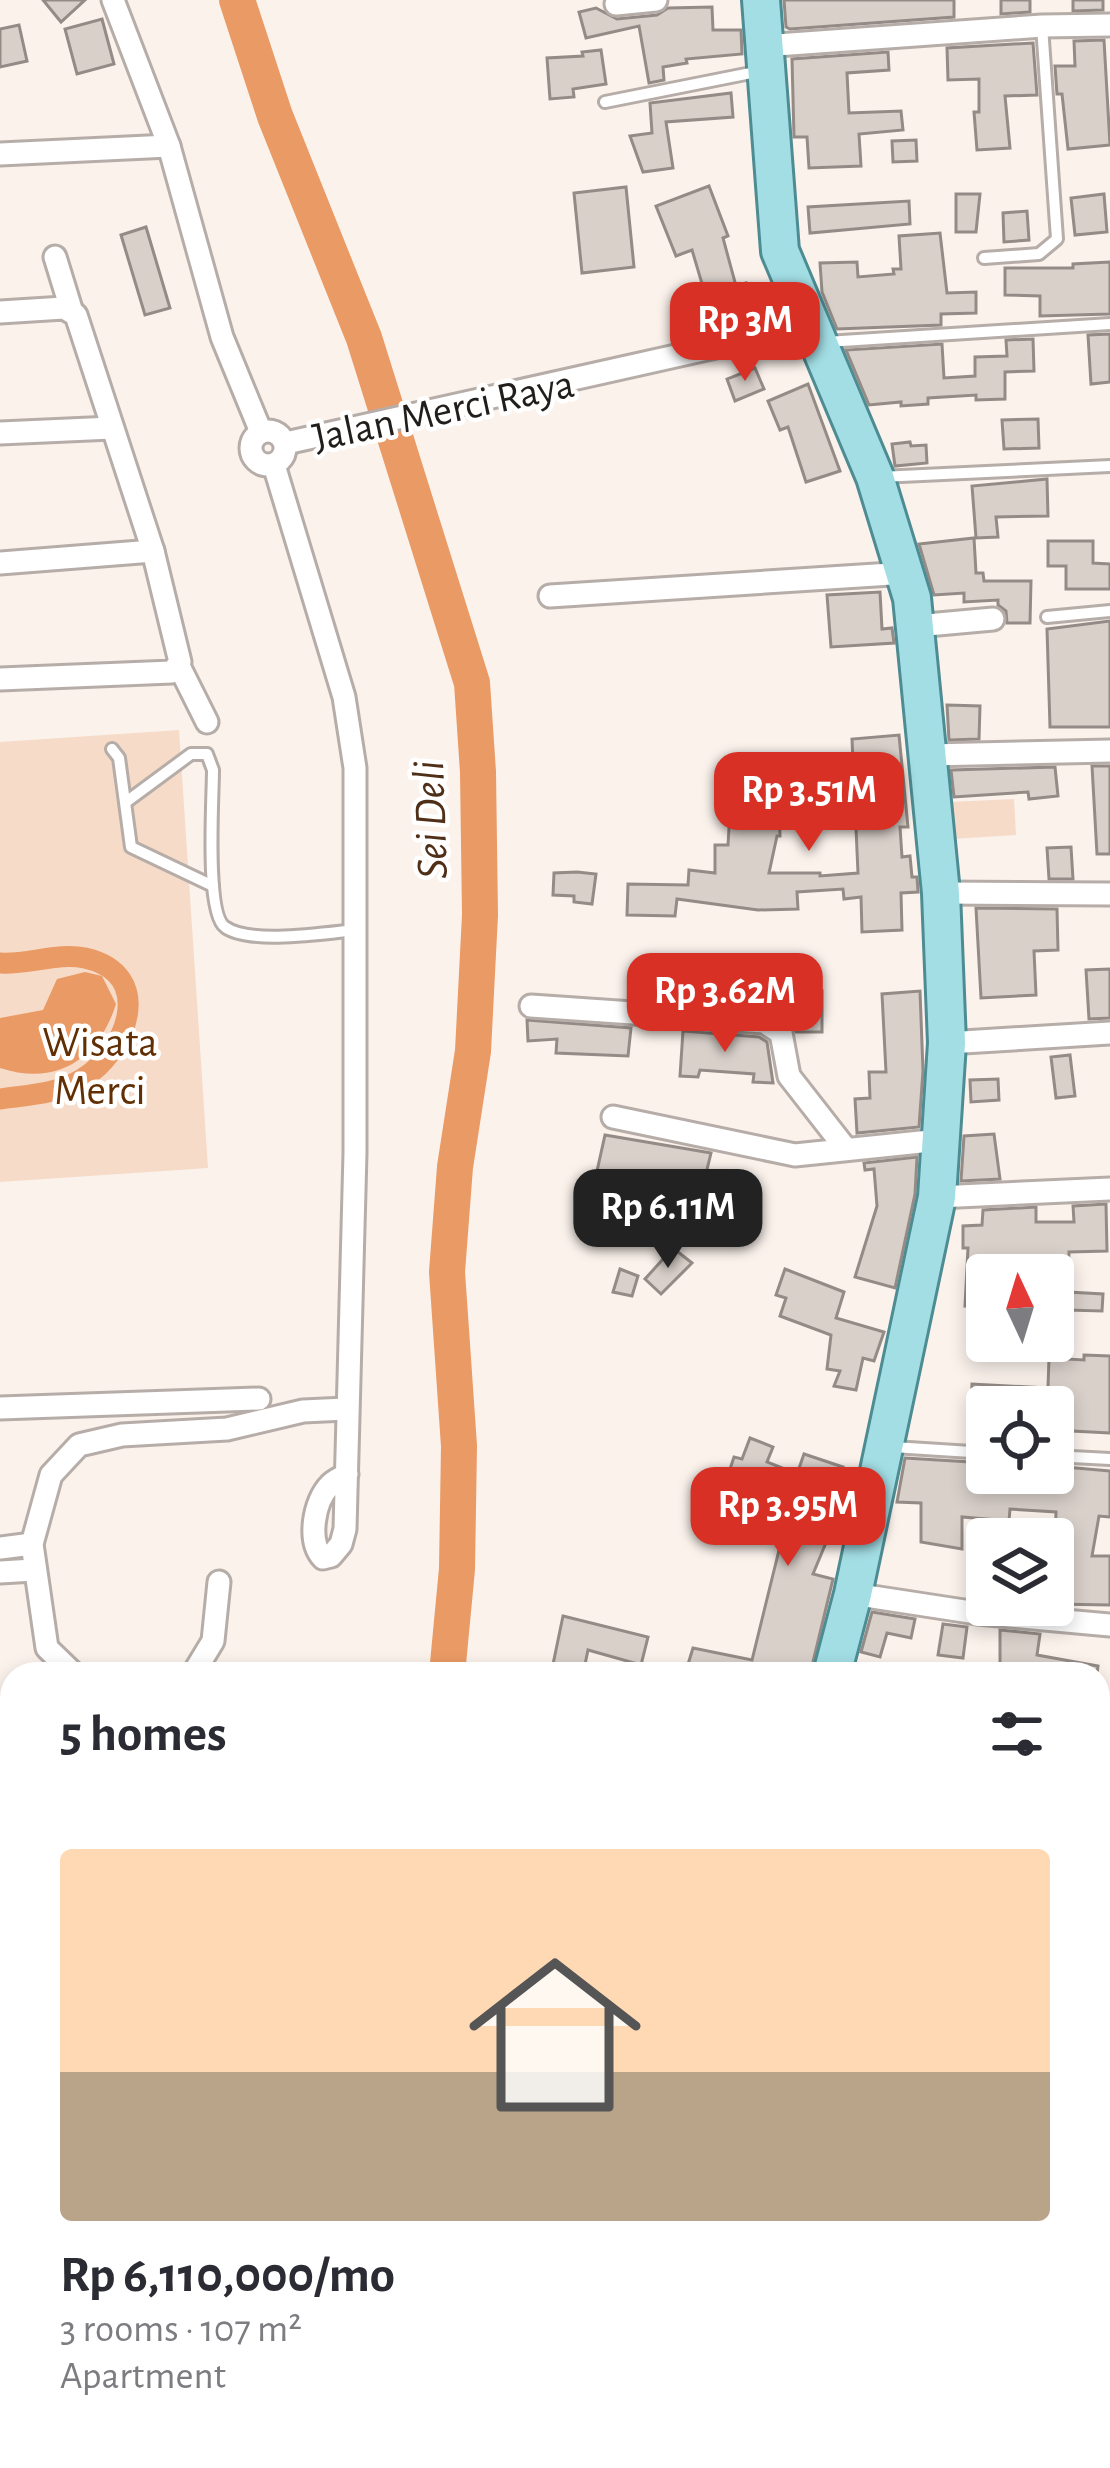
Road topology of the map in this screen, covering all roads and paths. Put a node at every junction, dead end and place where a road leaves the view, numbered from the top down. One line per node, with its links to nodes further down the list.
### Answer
1 (113, 0): 9 (street, Jalan Merci Raya)
2 (656, 0): 4 (street)
3 (761, 0): 7 (main road)
4 (616, 4)
5 (1110, 25): 6 (street)
6 (1042, 26): 7 (street); 12 (lane)
7 (763, 58): 8 (lane); 16 (main road)
8 (605, 102)
9 (169, 146): 10 (street); 18 (street, Jalan Merci Raya)
10 (0, 154)
11 (55, 257): 13 (street)
12 (984, 258)
13 (71, 309): 14 (street); 17 (street)
14 (0, 312)
15 (1110, 324): 16 (lane)
16 (814, 335): 20 (street, Jalan Merci Raya); 23 (main road)
17 (112, 428): 19 (street); 24 (street)
18 (261, 432): 20 (street); 21 (street)
19 (0, 433)
20 (286, 443): 21 (street)
21 (274, 465): 42 (street)
22 (1110, 466): 23 (lane)
23 (875, 477): 26 (main road)
24 (153, 551): 25 (street); 32 (street)
25 (0, 563)
26 (907, 573): 27 (street); 31 (main road)
27 (550, 596)
28 (1110, 611): 29 (lane)
29 (1047, 617)
30 (994, 619): 31 (street)
31 (916, 626): 37 (main road)
32 (179, 666): 33 (street); 34 (street)
33 (0, 680)
34 (207, 722)
35 (112, 748): 38 (lane)
36 (1110, 751): 37 (street)
37 (929, 755): 40 (main road)
38 (126, 802): 39 (lane); 39 (lane)
39 (213, 886): 42 (lane)
40 (941, 892): 41 (street); 45 (main road)
41 (1110, 894)
42 (356, 930): 55 (street)
43 (531, 1006): 48 (street)
44 (1110, 1034): 45 (street)
45 (947, 1043): 47 (main road)
46 (613, 1117): 48 (street)
47 (940, 1140): 48 (street); 50 (main road)
48 (846, 1149)
49 (1110, 1189): 50 (street)
50 (937, 1197): 58 (main road)
51 (259, 1399): 52 (street)
52 (202, 1401): 53 (street); 56 (street)
53 (69, 1406): 54 (street); 57 (street)
54 (0, 1408)
55 (346, 1409): 56 (street); 62 (street)
56 (204, 1430): 57 (street)
57 (79, 1445): 63 (street)
58 (884, 1447): 59 (lane); 68 (main road)
59 (966, 1452)
60 (1074, 1457): 61 (lane)
61 (1110, 1460)
62 (346, 1474)
63 (32, 1544): 64 (street); 65 (street)
64 (0, 1548)
65 (34, 1570): 66 (street); 70 (street)
66 (0, 1572)
67 (219, 1582): 71 (street)
68 (853, 1594): 69 (street); 72 (main road)
69 (1110, 1625)
70 (62, 1662)
71 (200, 1662)
72 (835, 1662)

